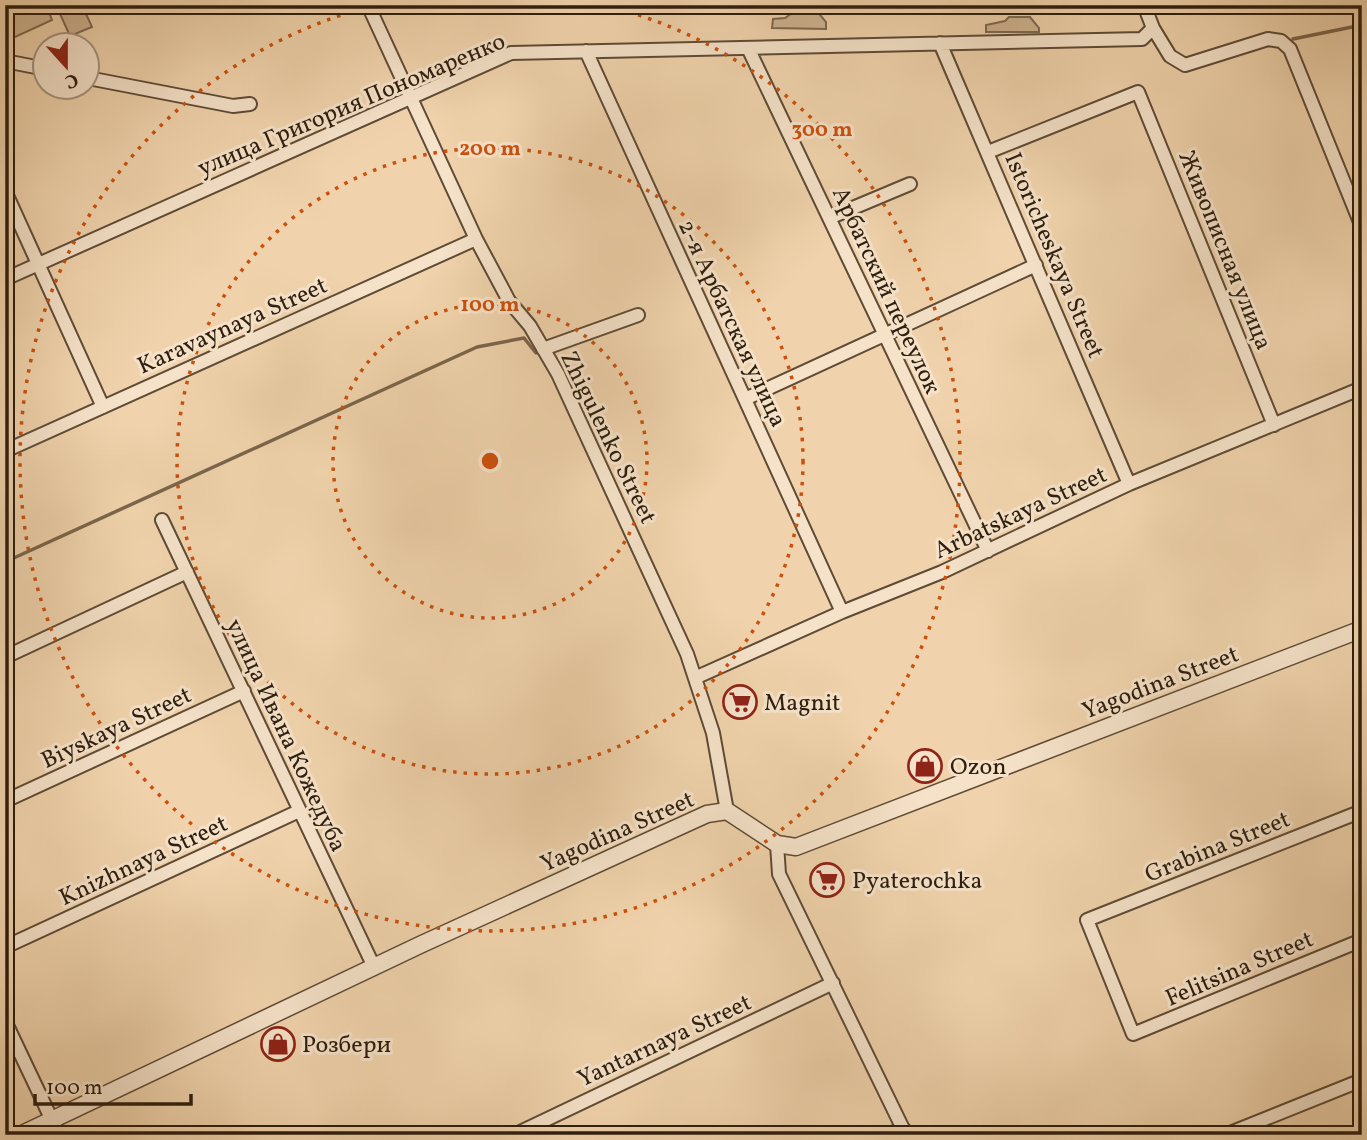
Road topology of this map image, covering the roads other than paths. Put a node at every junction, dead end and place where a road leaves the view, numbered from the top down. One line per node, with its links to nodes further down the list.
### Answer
1 (368, 5): 10 (street, Zhigulenko Street)
2 (1144, 5): 3 (street)
3 (1151, 31): 4 (street, улица Григория Пономаренко); 16 (street)
4 (940, 44): 5 (street, улица Григория Пономаренко); 12 (street, Istoricheskaya Street)
5 (748, 48): 6 (street, улица Григория Пономаренко); 15 (street, Арбатский переулок)
6 (586, 51): 10 (street, улица Григория Пономаренко); 25 (street, 2-я Арбатская улица)
7 (5, 61): 8 (street)
8 (32, 66)
9 (102, 81): 11 (street)
10 (411, 98): 17 (street, Zhigulenko Street); 18 (street, улица Григория Пономаренко)
11 (250, 104)
12 (988, 152): 19 (street, Istoricheskaya Street); 27 (street, Живописная улица)
13 (910, 184): 15 (street)
14 (5, 191): 18 (street)
15 (829, 218): 22 (street, Арбатский переулок)
16 (1362, 227)
17 (476, 239): 23 (street, Zhigulenko Street); 26 (street, Karavaynaya Street)
18 (36, 265): 20 (street, улица Григория Пономаренко); 26 (street)
19 (1036, 265): 22 (street); 29 (street, Istoricheskaya Street)
20 (5, 279)
21 (638, 315): 23 (street)
22 (885, 335): 25 (street); 31 (street, Арбатский переулок)
23 (543, 349): 36 (street, Zhigulenko Street)
24 (1362, 388): 27 (street, Arbatskaya Street)
25 (745, 399): 33 (street, 2-я Арбатская улица)
26 (103, 407): 28 (street, Karavaynaya Street)
27 (1273, 425): 29 (street, Arbatskaya Street)
28 (5, 451)
29 (1129, 484): 31 (street, Arbatskaya Street)
30 (162, 520): 32 (street, улица Ивана Кожедуба)
31 (988, 551): 33 (street, Arbatskaya Street)
32 (187, 572): 35 (street); 37 (street, улица Ивана Кожедуба)
33 (842, 612): 36 (street, Arbatskaya Street)
34 (1362, 629): 42 (street, Yagodina Street)
35 (5, 657)
36 (697, 677): 40 (street, Zhigulenko Street)
37 (244, 691): 38 (street, Biyskaya Street); 39 (street, улица Ивана Кожедуба)
38 (5, 801)
39 (299, 811): 44 (street, Knizhnaya Street); 45 (street, улица Ивана Кожедуба)
40 (727, 811): 42 (street, Yagodina Street); 45 (street, Yagodina Street)
41 (1362, 811): 48 (street, Grabina Street)
42 (777, 844): 46 (street)
43 (1362, 940): 48 (street, Felitsina Street)
44 (5, 947)
45 (374, 967): 50 (street, Yagodina Street)
46 (833, 983): 51 (street); 52 (street, Yantarnaya Street)
47 (5, 1021): 50 (street)
48 (1133, 1034)
49 (1362, 1080): 56 (street)
50 (55, 1127): 53 (street, Yagodina Street)
51 (905, 1131): 55 (street)
52 (529, 1132): 54 (street, Yantarnaya Street)
53 (20, 1135)
54 (514, 1135)
55 (888, 1135)
56 (1225, 1135)

